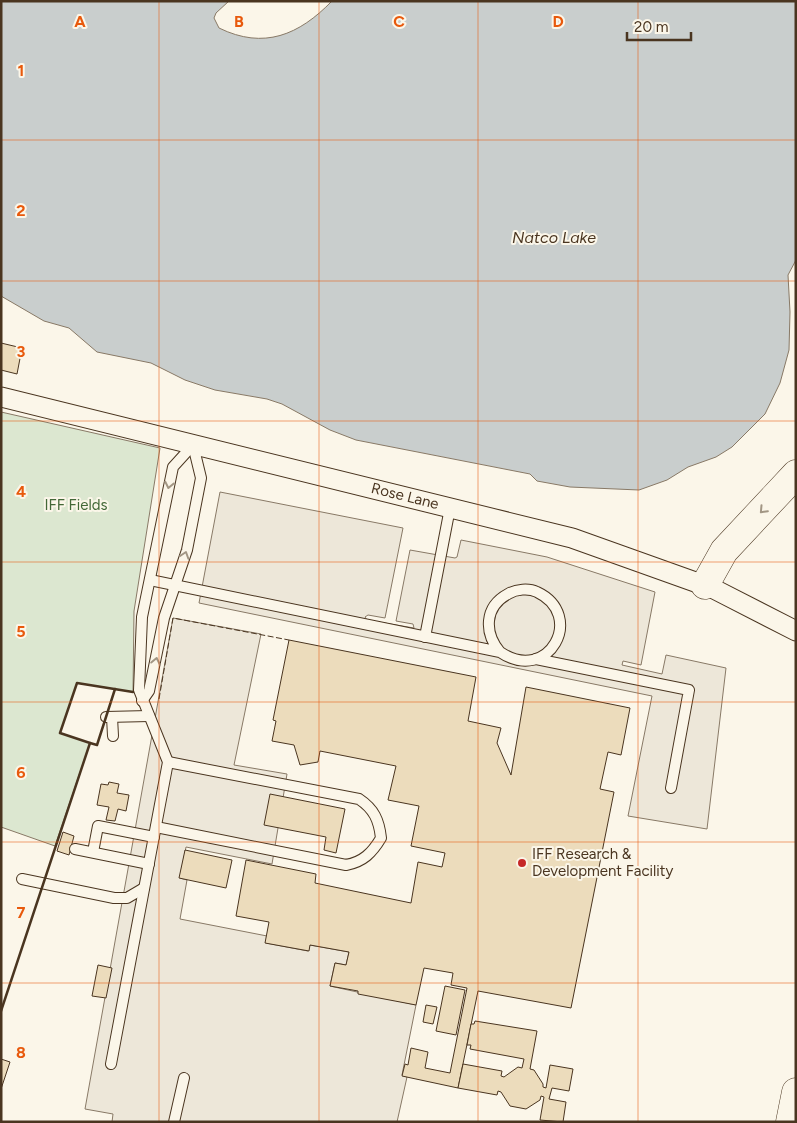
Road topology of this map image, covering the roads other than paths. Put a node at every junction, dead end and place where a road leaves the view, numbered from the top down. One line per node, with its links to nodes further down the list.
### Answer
1 (1, 397): 2 (street, Rose Lane)
2 (193, 445): 4 (street, Rose Lane); 5 (lane, one-way to 5); 6 (lane, one-way to 2)
3 (796, 474): 7 (highway, one-way to 7)
4 (450, 508): 7 (street, Rose Lane); 9 (lane)
5 (150, 580): 6 (lane); 12 (lane)
6 (175, 584): 9 (lane); 12 (lane, one-way to 6)
7 (706, 585): 8 (street, Rose Lane)
8 (796, 631)
9 (426, 637): 10 (lane)
10 (500, 652): 11 (lane); 11 (lane)
11 (536, 659): 16 (lane)
12 (142, 701): 13 (lane)
13 (149, 716): 14 (lane); 15 (lane)
14 (113, 736)
15 (168, 762): 17 (lane); 17 (lane)
16 (671, 788)
17 (155, 832): 19 (lane); 20 (lane)
18 (76, 848): 19 (lane)
19 (93, 852): 20 (lane)
20 (148, 864): 22 (lane)
21 (22, 879): 22 (lane)
22 (144, 888): 23 (lane)
23 (111, 1064)
24 (184, 1078): 26 (lane)
25 (796, 1092): 27 (highway)
26 (174, 1122)
27 (790, 1122)

